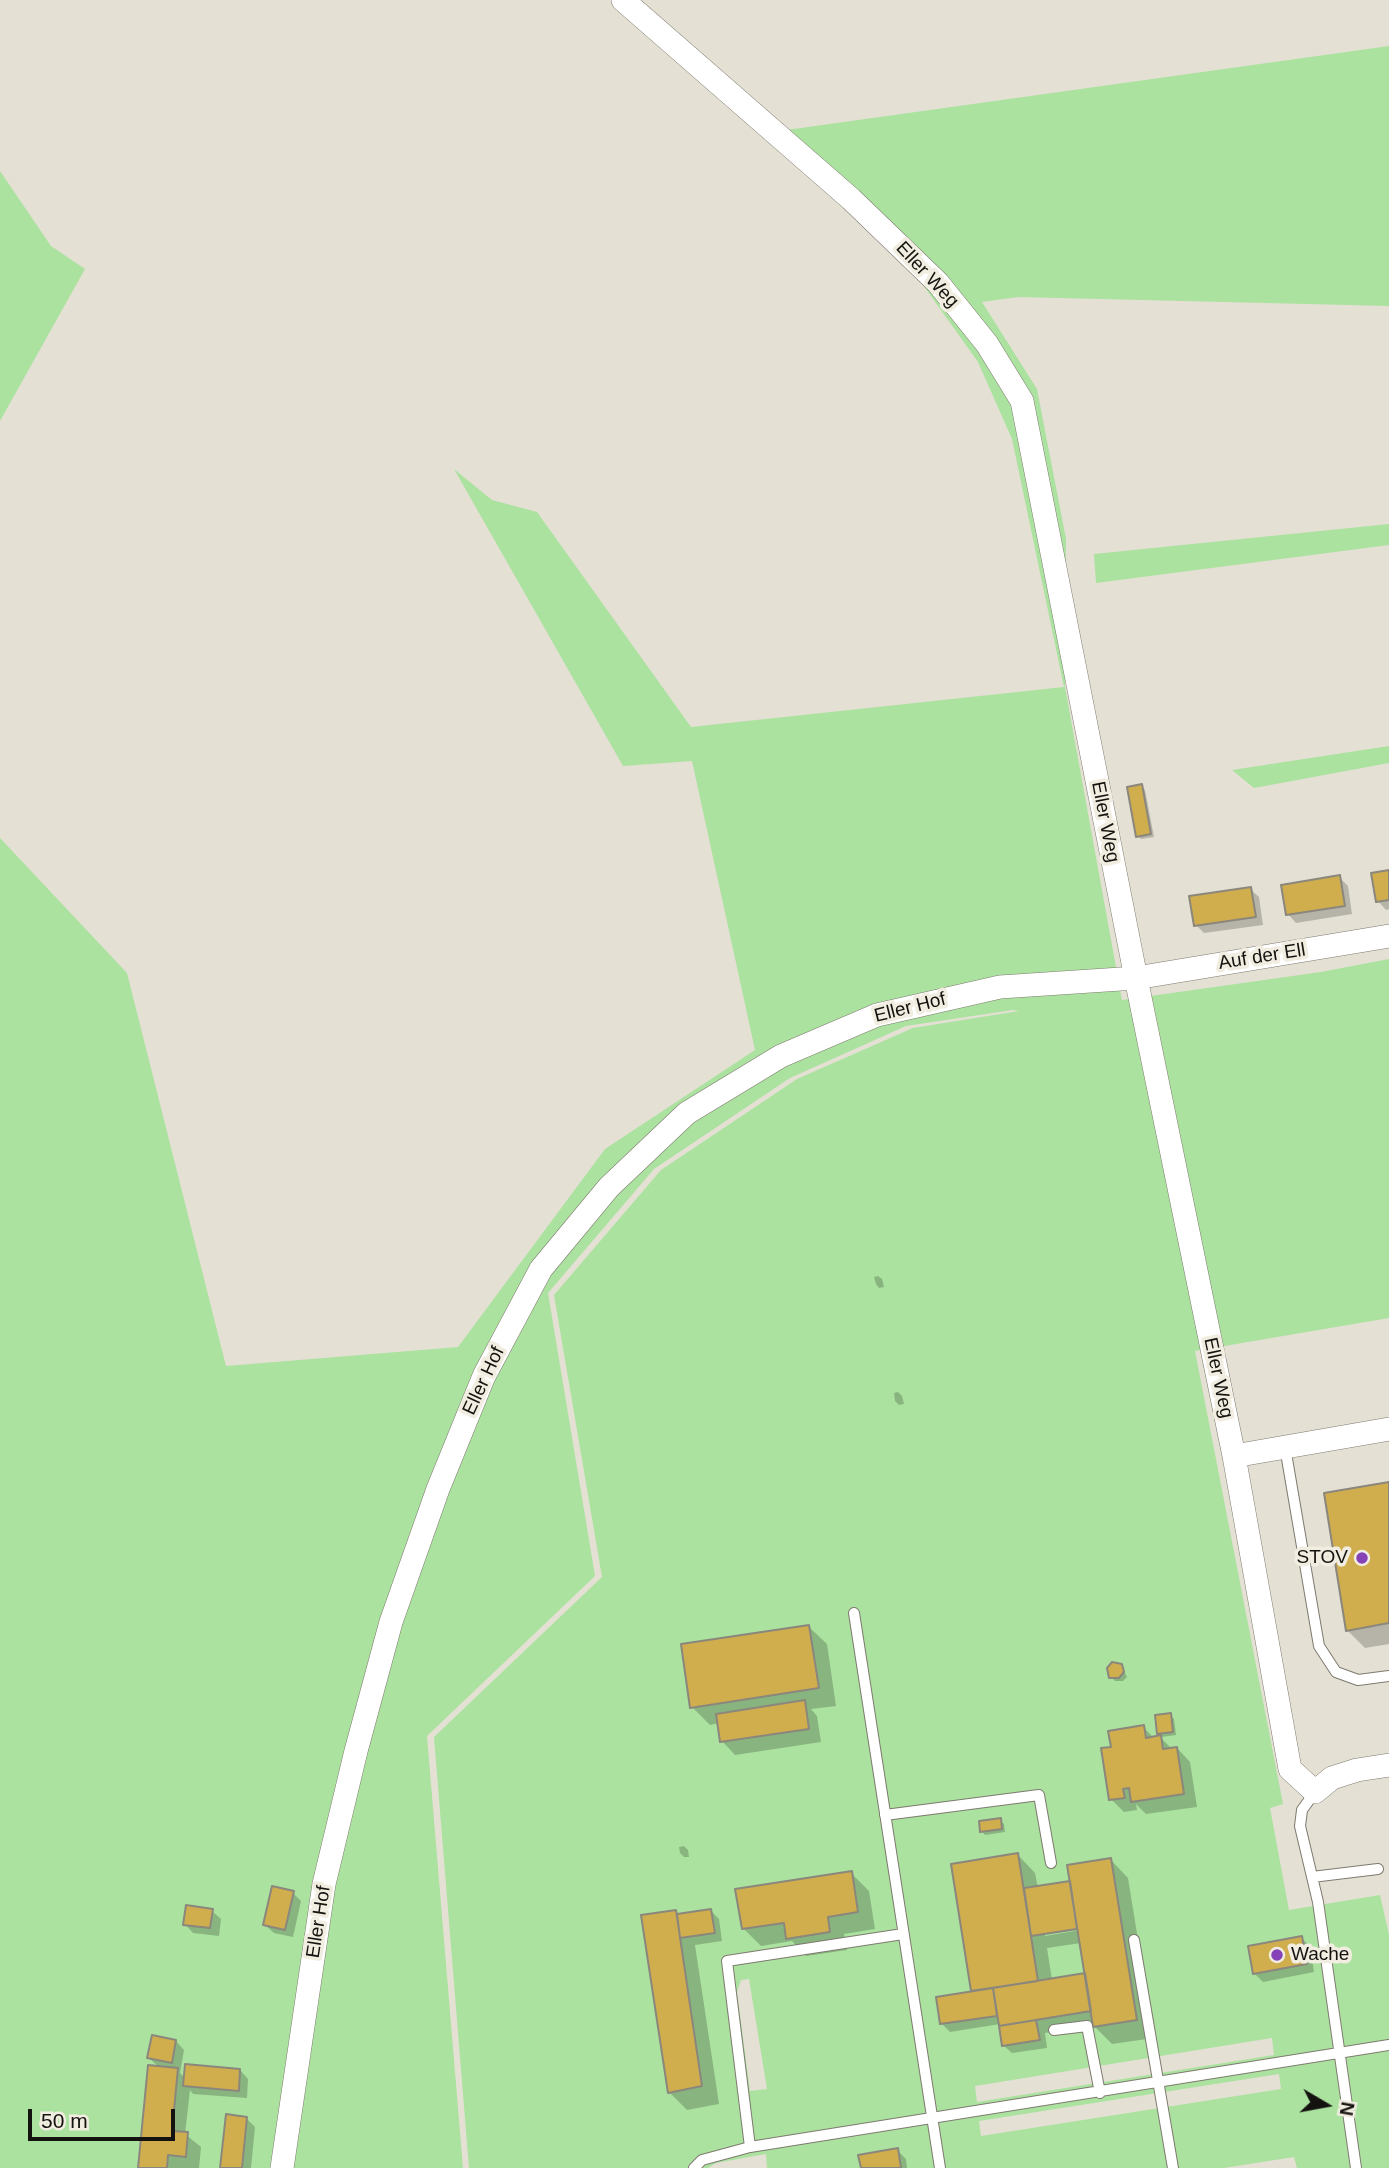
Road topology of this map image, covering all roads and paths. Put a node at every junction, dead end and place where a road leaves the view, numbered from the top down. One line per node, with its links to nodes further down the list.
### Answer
1 (623, 0): 3 (street, Eller Weg)
2 (1389, 936): 3 (street, Auf der Ell)
3 (1136, 978): 6 (street, Eller Weg); 24 (street, Eller Hof)
4 (1389, 1429): 5 (street)
5 (1285, 1447): 6 (street); 8 (lane)
6 (1234, 1456): 10 (street, Eller Weg)
7 (854, 1613): 11 (lane)
8 (1389, 1676)
9 (1389, 1765): 10 (street)
10 (1315, 1792): 14 (lane)
11 (885, 1815): 12 (lane); 15 (lane)
12 (1051, 1863)
13 (1378, 1869): 14 (lane)
14 (1312, 1877): 19 (lane)
15 (903, 1934): 22 (lane); 23 (lane)
16 (1134, 1940): 20 (lane)
17 (1055, 2031): 21 (lane)
18 (1389, 2045): 19 (lane)
19 (1339, 2053): 20 (lane); 28 (lane)
20 (1160, 2083): 21 (lane); 27 (lane)
21 (1100, 2093): 22 (lane)
22 (932, 2120): 23 (lane); 26 (lane)
23 (750, 2147): 25 (lane)
24 (282, 2168)
25 (694, 2168)
26 (940, 2168)
27 (1173, 2168)
28 (1356, 2168)

